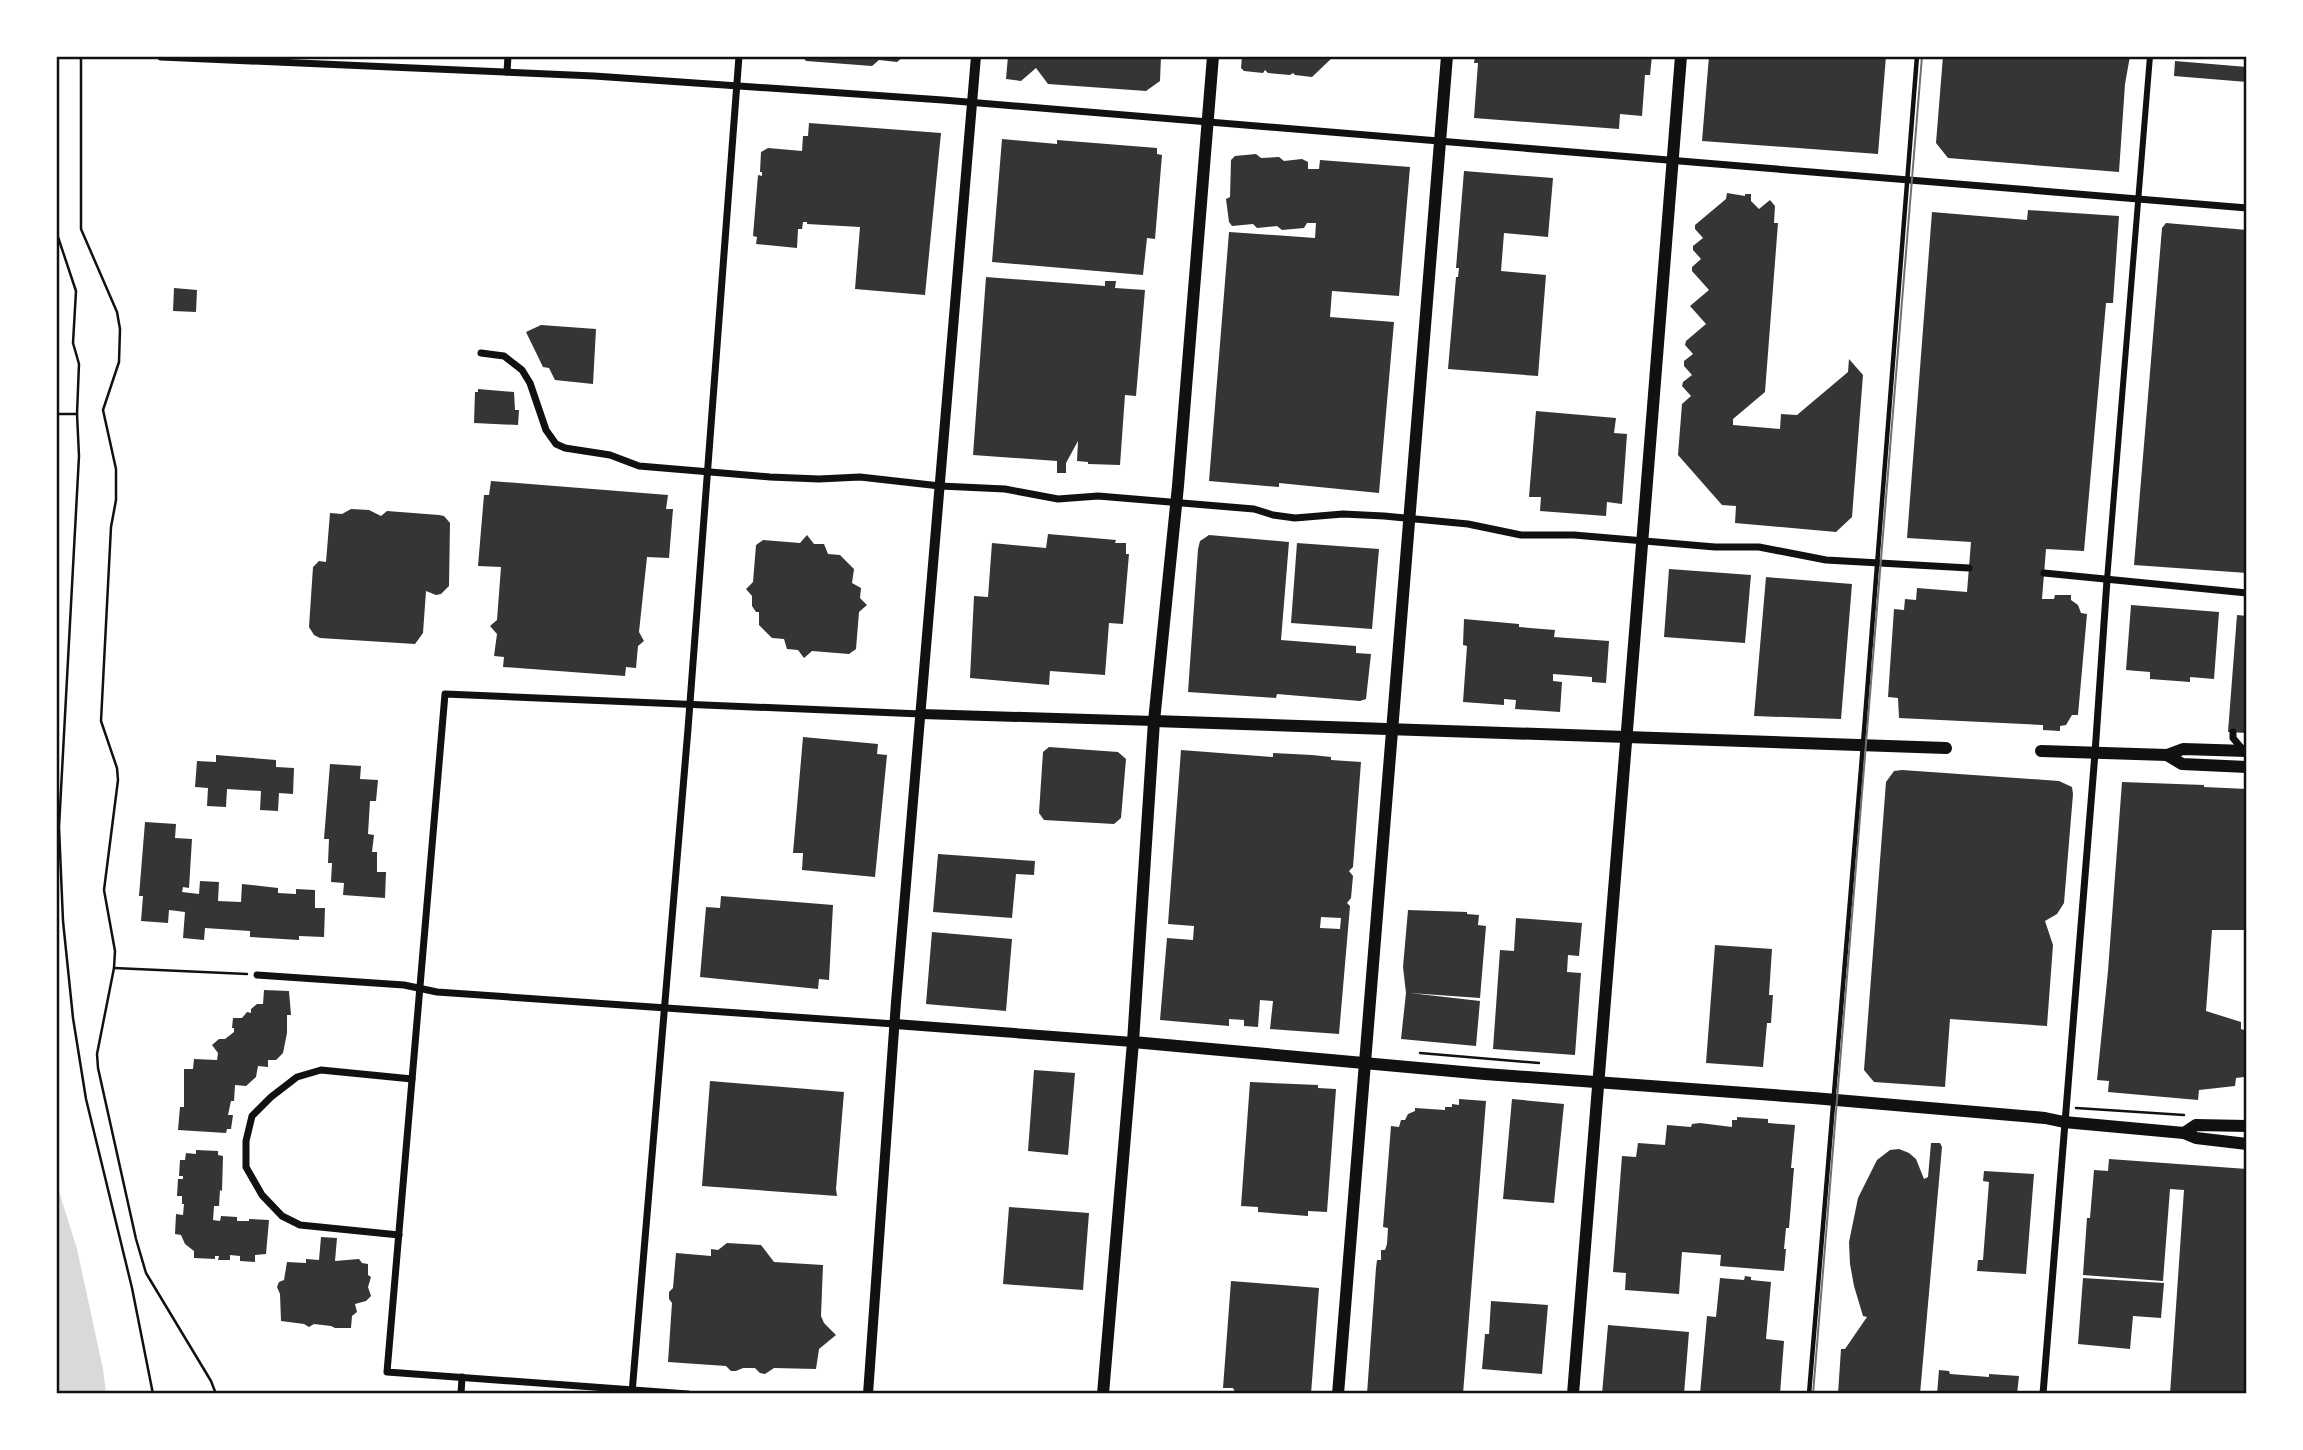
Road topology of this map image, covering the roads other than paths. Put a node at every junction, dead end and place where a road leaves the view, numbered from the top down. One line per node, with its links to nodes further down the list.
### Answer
1 (508, 56): 11 (street)
2 (739, 56): 12 (street)
3 (976, 56): 13 (street)
4 (1213, 56): 14 (main road)
5 (1447, 56): 15 (main road)
6 (1681, 56): 16 (main road)
7 (1917, 56): 17 (lane)
8 (2150, 56): 18 (street)
9 (161, 57): 10 (street)
10 (245, 58): 11 (street)
11 (507, 72): 12 (street)
12 (737, 86): 13 (street); 21 (street)
13 (972, 104): 14 (street); 22 (street)
14 (1208, 124): 15 (street); 23 (main road)
15 (1440, 142): 16 (street); 24 (main road)
16 (1673, 160): 17 (street); 25 (main road)
17 (1907, 178): 18 (street); 26 (lane)
18 (2138, 198): 19 (street); 29 (street)
19 (2247, 208)
20 (481, 353): 21 (street)
21 (707, 471): 22 (street); 31 (street)
22 (940, 486): 23 (street); 32 (street)
23 (1176, 503): 24 (street); 33 (main road)
24 (1409, 518): 25 (street); 34 (main road)
25 (1642, 541): 26 (street); 36 (main road)
26 (1876, 563): 27 (street); 37 (lane)
27 (1969, 568)
28 (2044, 573): 29 (street)
29 (2106, 580): 30 (street); 41 (street)
30 (2247, 593)
31 (690, 704): 32 (street); 45 (street); 46 (street)
32 (921, 714): 33 (street); 47 (street)
33 (1154, 722): 34 (main road); 48 (main road)
34 (1392, 730): 36 (main road); 49 (main road)
35 (2233, 732): 40 (street)
36 (1627, 737): 37 (main road); 51 (main road)
37 (1863, 745): 38 (main road); 52 (lane)
38 (1946, 748)
39 (2041, 751): 41 (main road)
40 (2245, 751): 42 (main road)
41 (2095, 752): 42 (main road); 53 (street)
42 (2167, 755): 43 (main road)
43 (2247, 767)
44 (257, 975): 45 (street)
45 (420, 988): 46 (street); 50 (street)
46 (665, 1007): 47 (street); 59 (street)
47 (894, 1024): 48 (street); 62 (street)
48 (1133, 1042): 49 (main road); 63 (main road)
49 (1365, 1063): 51 (main road); 64 (main road)
50 (412, 1079): 57 (street); 57 (street)
51 (1600, 1083): 52 (main road); 65 (main road)
52 (1833, 1100): 53 (main road); 66 (lane)
53 (2064, 1122): 55 (main road); 67 (street)
54 (2247, 1126): 55 (main road)
55 (2184, 1133): 56 (main road)
56 (2247, 1144)
57 (399, 1235): 58 (street)
58 (462, 1377): 59 (street); 60 (street)
59 (632, 1392): 61 (street)
60 (461, 1394)
61 (688, 1394)
62 (867, 1394)
63 (1103, 1394)
64 (1338, 1394)
65 (1573, 1394)
66 (1809, 1394)
67 (2043, 1394)

